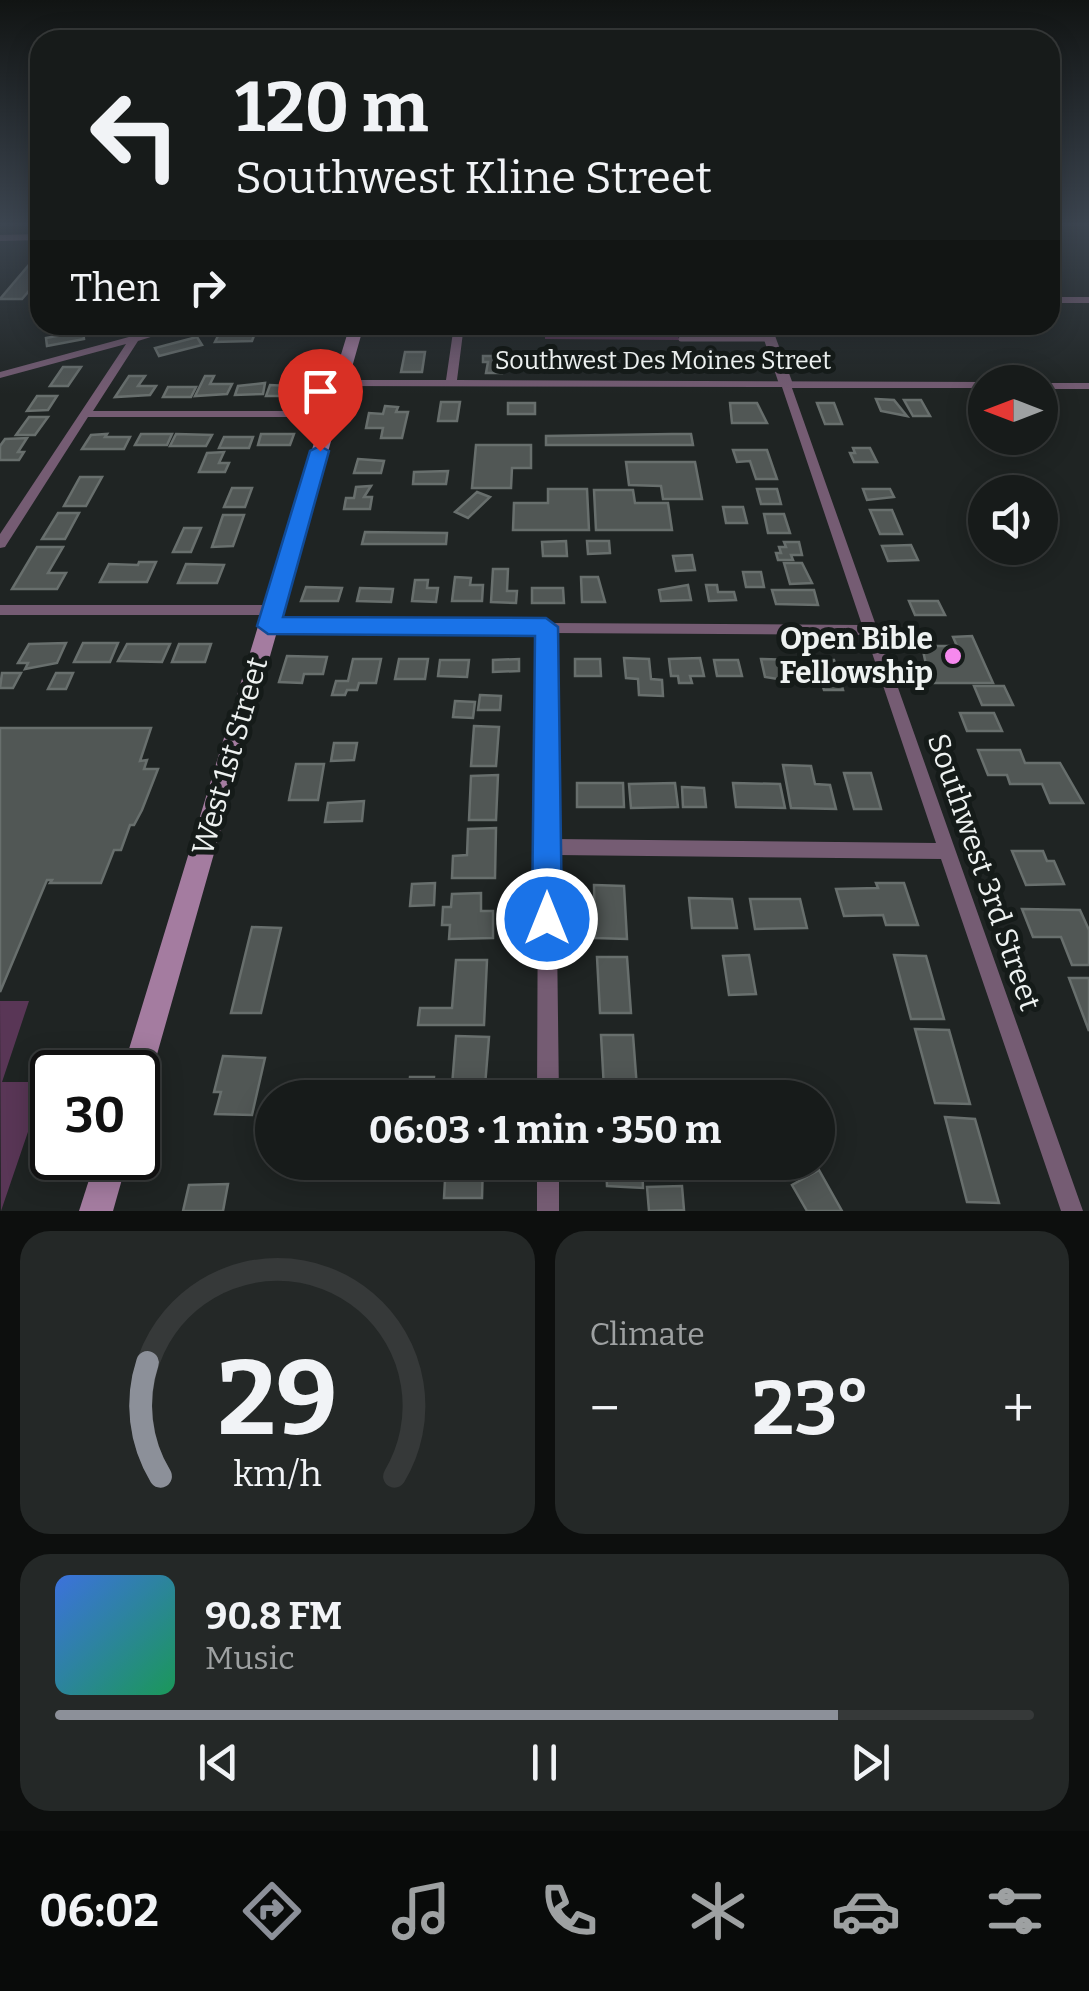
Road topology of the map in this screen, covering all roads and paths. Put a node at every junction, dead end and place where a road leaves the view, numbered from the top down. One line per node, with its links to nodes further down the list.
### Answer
1 (1060, 300): 2 (street)
2 (1089, 300)
3 (146, 335): 8 (street)
4 (354, 335): 11 (main road, West 1st Street)
5 (458, 335): 12 (street)
6 (731, 335): 9 (lane)
7 (769, 335): 13 (street, Southwest 3rd Street)
8 (134, 338): 10 (street); 17 (street)
9 (681, 339)
10 (0, 375)
11 (340, 383): 12 (street, Southwest Des Moines Street); 18 (main road, West 1st Street)
12 (451, 383): 13 (street, Southwest Des Moines Street)
13 (786, 384): 14 (street, Southwest Des Moines Street); 23 (street, Southwest 3rd Street)
14 (968, 385)
15 (1058, 386): 16 (street)
16 (1089, 386)
17 (84, 414): 18 (street); 19 (street)
18 (331, 414): 21 (main road, West 1st Street)
19 (0, 544)
20 (0, 610): 21 (street)
21 (271, 618): 22 (street); 26 (main road, West 1st Street)
22 (546, 627): 23 (street); 24 (street)
23 (871, 630): 25 (street, Southwest 3rd Street)
24 (546, 847): 25 (street); 27 (street)
25 (947, 851): 32 (street, Southwest 3rd Street)
26 (143, 1050)
27 (548, 1080)
28 (105, 1180): 30 (main road)
29 (548, 1180): 31 (street)
30 (96, 1211)
31 (548, 1211)
32 (1072, 1211)

